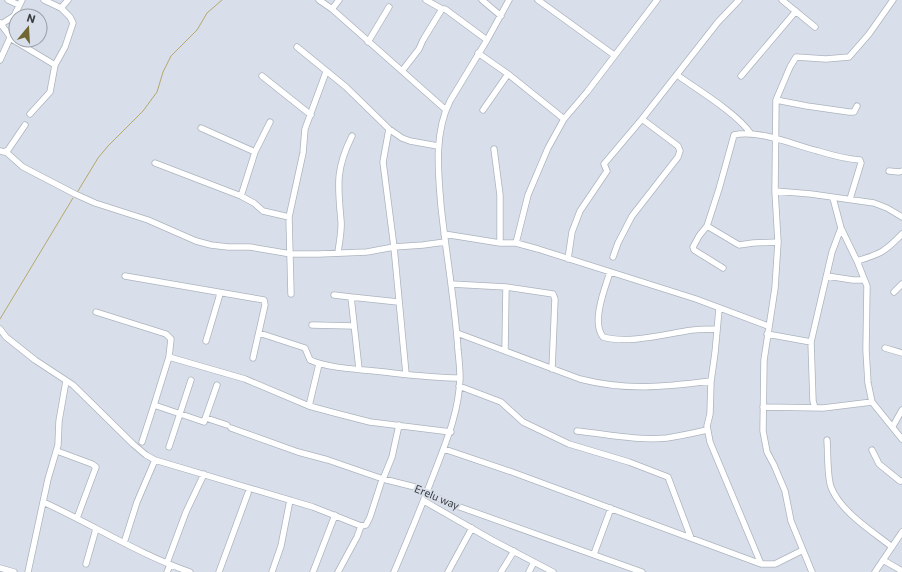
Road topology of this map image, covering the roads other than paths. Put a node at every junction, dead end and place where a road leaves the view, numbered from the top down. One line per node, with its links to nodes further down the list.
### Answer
1 (8, 0): 14 (street)
2 (44, 0): 16 (street)
3 (68, 0): 16 (street)
4 (318, 0): 17 (street)
5 (339, 0): 17 (street)
6 (426, 0): 18 (street)
7 (482, 0): 20 (street)
8 (509, 0): 20 (street)
9 (538, 0): 30 (street)
10 (657, 0): 30 (street)
11 (739, 0): 36 (street)
12 (782, 0): 19 (street)
13 (892, 0): 39 (street)
14 (21, 3): 21 (street)
15 (389, 7): 26 (street)
16 (61, 8): 32 (street)
17 (332, 9): 26 (street)
18 (442, 9): 24 (street); 33 (street)
19 (796, 11): 22 (street); 38 (street)
20 (501, 16): 24 (street)
21 (1, 24): 23 (street)
22 (816, 27)
23 (8, 35)
24 (487, 40): 29 (street)
25 (8, 42): 31 (street)
26 (368, 42): 33 (street)
27 (296, 47): 34 (street)
28 (27, 48): 32 (street)
29 (478, 53): 35 (street); 41 (street)
30 (614, 55): 45 (street)
31 (0, 60)
32 (55, 65): 43 (street)
33 (402, 71): 41 (street)
34 (326, 72): 44 (street); 50 (street)
35 (508, 74): 42 (street); 45 (street)
36 (677, 75): 46 (street); 51 (street)
37 (262, 76): 44 (street)
38 (741, 76)
39 (776, 100): 40 (street); 53 (street)
40 (857, 106)
41 (446, 110): 54 (street)
42 (483, 110)
43 (30, 114)
44 (311, 115): 65 (street)
45 (564, 119): 74 (street)
46 (642, 119): 78 (street); 79 (street)
47 (270, 122): 57 (street)
48 (25, 125): 56 (street)
49 (201, 128): 57 (street)
50 (389, 129): 54 (street); 75 (street)
51 (751, 134): 53 (street); 67 (street)
52 (352, 136): 76 (street)
53 (775, 138): 61 (street); 64 (street)
54 (438, 146): 69 (street)
55 (494, 149): 73 (street)
56 (3, 151): 77 (street)
57 (255, 152): 62 (street)
58 (155, 163): 62 (street)
59 (889, 171): 60 (street)
60 (902, 171)
61 (775, 191): 63 (street); 72 (street)
62 (241, 196): 65 (street)
63 (833, 198): 64 (street); 68 (street)
64 (850, 199): 66 (street)
65 (289, 217): 77 (street)
66 (902, 217)
67 (706, 226): 72 (street); 81 (street)
68 (841, 228): 80 (street); 84 (street)
69 (444, 234): 71 (street); 73 (street)
70 (902, 234): 80 (street)
71 (445, 242): 75 (street); 86 (street)
72 (778, 242): 99 (street)
73 (500, 243): 74 (street)
74 (516, 243): 79 (street)
75 (394, 248): 76 (street); 94 (street)
76 (338, 253): 77 (street)
77 (290, 254): 91 (street)
78 (613, 257)
79 (568, 258): 82 (street)
80 (857, 261): 85 (street)
81 (723, 268)
82 (610, 272): 95 (street); 101 (street)
83 (125, 276): 90 (street)
84 (827, 276): 85 (street); 106 (street)
85 (864, 280): 122 (street)
86 (451, 284): 88 (street); 103 (street)
87 (902, 284): 89 (street)
88 (506, 287): 108 (street); 113 (street)
89 (894, 292)
90 (220, 294): 102 (street); 105 (street)
91 (291, 294)
92 (334, 295): 93 (street)
93 (352, 297): 94 (street); 98 (street)
94 (398, 302): 115 (street)
95 (719, 309): 99 (street); 101 (street)
96 (96, 312): 110 (street)
97 (312, 325): 98 (street)
98 (354, 326): 114 (street)
99 (768, 326): 104 (street)
100 (0, 329): 118 (street)
101 (717, 329): 119 (street)
102 (259, 333): 111 (street); 112 (street)
103 (457, 333): 108 (street); 116 (street)
104 (767, 334): 106 (street); 125 (street)
105 (206, 341)
106 (810, 342): 126 (street)
107 (885, 348): 109 (street)
108 (504, 352): 113 (street)
109 (902, 353)
110 (169, 357): 123 (street); 124 (street)
111 (253, 358)
112 (319, 364): 114 (street); 124 (street)
113 (552, 368): 119 (street)
114 (359, 369): 115 (street)
115 (406, 374): 116 (street)
116 (460, 378): 121 (street)
117 (191, 380): 128 (street)
118 (66, 381): 141 (street); 142 (street)
119 (711, 381): 132 (street)
120 (217, 385): 129 (street)
121 (459, 386): 134 (street); 158 (street)
122 (872, 402): 126 (street); 131 (street)
123 (154, 405): 128 (street); 137 (street)
124 (309, 406): 130 (street)
125 (763, 407): 126 (street); 161 (street)
126 (816, 408)
127 (902, 410): 131 (street)
128 (180, 414): 129 (street, Erelu way); 138 (street)
129 (206, 418): 144 (street, Erelu way)
130 (399, 425): 134 (street); 144 (street)
131 (893, 426): 135 (street)
132 (707, 430): 133 (street); 168 (street)
133 (577, 431)
134 (451, 432): 139 (street)
135 (902, 439)
136 (827, 440): 160 (street)
137 (142, 442)
138 (169, 447)
139 (444, 449): 147 (street); 151 (street)
140 (872, 450): 145 (street)
141 (57, 451): 150 (street); 153 (street)
142 (155, 460): 143 (street); 159 (street)
143 (204, 474): 148 (street); 167 (street)
144 (382, 481): 147 (street, Erelu way); 154 (street)
145 (902, 481)
146 (248, 493): 175 (street)
147 (427, 493): 149 (street); 163 (street, Erelu way)
148 (290, 500): 152 (street); 176 (street)
149 (424, 501): 155 (street); 179 (street)
150 (43, 502): 153 (street); 172 (street)
151 (611, 508): 158 (street); 163 (street)
152 (335, 515): 154 (street); 177 (street)
153 (77, 518): 156 (street)
154 (361, 526): 178 (street)
155 (472, 528): 162 (street); 180 (street)
156 (96, 529): 159 (street); 166 (street)
157 (902, 532): 160 (street)
158 (691, 538): 168 (street)
159 (124, 543): 167 (street)
160 (892, 547): 164 (street)
161 (803, 550): 168 (street); 185 (street)
162 (514, 551): 165 (street); 181 (street)
163 (594, 554): 184 (street, Erelu way)
164 (883, 560): 170 (street); 186 (street)
165 (534, 562): 182 (street); 183 (street)
166 (86, 564)
167 (168, 564): 173 (street); 174 (street)
168 (761, 564)
169 (0, 568): 171 (street)
170 (902, 571)
171 (14, 572)
172 (28, 572)
173 (167, 572)
174 (190, 572)
175 (219, 572)
176 (272, 572)
177 (313, 572)
178 (338, 572)
179 (394, 572)
180 (448, 572)
181 (502, 572)
182 (529, 572)
183 (553, 572)
184 (642, 572)
185 (812, 572)
186 (875, 572)

